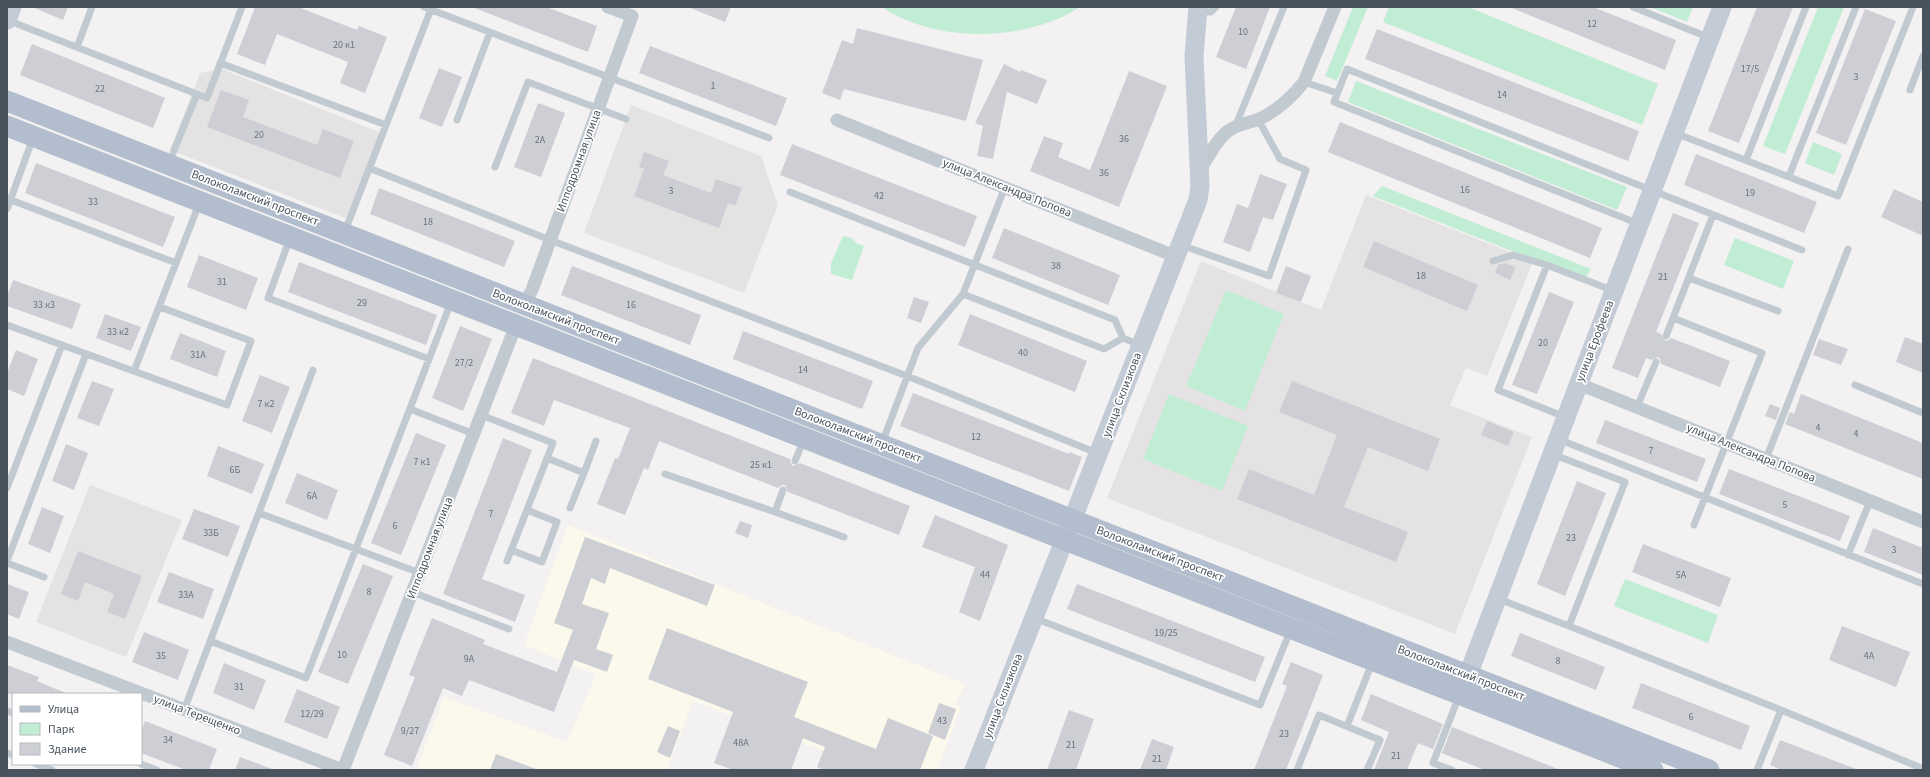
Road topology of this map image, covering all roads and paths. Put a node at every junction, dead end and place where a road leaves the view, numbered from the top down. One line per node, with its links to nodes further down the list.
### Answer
1 (12, 7): 14 (street)
2 (92, 7): 17 (lane)
3 (242, 7): 19 (lane)
4 (608, 7): 20 (street, Ипподромная улица)
5 (1284, 7): 33 (lane)
6 (1335, 7): 21 (street)
7 (1633, 7): 16 (lane)
8 (1722, 7): 16 (street, улица Ерофеева)
9 (1806, 7): 37 (lane)
10 (1856, 7): 42 (lane)
11 (1913, 7): 42 (lane)
12 (428, 8): 15 (lane); 31 (lane)
13 (1204, 8): 41 (street, улица Склизкова)
14 (7, 20): 17 (lane)
15 (490, 32): 20 (lane); 29 (lane)
16 (1711, 38): 34 (street, улица Ерофеева)
17 (77, 47): 24 (lane)
18 (1923, 56): 22 (lane)
19 (220, 63): 24 (lane); 31 (lane)
20 (610, 77): 26 (street, Ипподромная улица); 36 (lane)
21 (1304, 82): 23 (lane); 28 (street)
22 (1910, 90)
23 (1337, 93): 44 (lane); 50 (lane)
24 (197, 94): 38 (lane)
25 (7, 101): 38 (main road, Волоколамский проспект)
26 (598, 109): 27 (lane); 40 (lane); 53 (street, Ипподромная улица)
27 (626, 119)
28 (1258, 119): 33 (street); 56 (lane)
29 (457, 120)
30 (837, 120): 43 (street, улица Александра Попова)
31 (386, 125): 39 (lane)
32 (7, 126): 35 (main road, Волоколамский проспект)
33 (1235, 127): 41 (street)
34 (1674, 133): 37 (lane); 44 (street, улица Ерофеева)
35 (34, 136): 46 (lane); 47 (main road, Волоколамский проспект)
36 (769, 138)
37 (1746, 160): 42 (lane)
38 (169, 164): 51 (main road, Волоколамский проспект)
39 (369, 168): 51 (lane); 53 (lane)
40 (496, 168)
41 (1200, 170): 56 (street, улица Склизкова)
42 (1789, 176)
43 (1005, 187): 56 (street, улица Александра Попова); 59 (lane)
44 (1653, 190): 49 (lane); 50 (street, улица Ерофеева)
45 (790, 192): 59 (lane)
46 (11, 200): 48 (lane); 58 (lane)
47 (200, 201): 52 (main road, Волоколамский проспект); 58 (lane)
48 (7, 209)
49 (1713, 215): 55 (lane); 61 (lane)
50 (1640, 224): 62 (street, улица Ерофеева)
51 (344, 233): 65 (main road, Волоколамский проспект)
52 (291, 237): 64 (main road, Волоколамский проспект); 76 (lane)
53 (550, 240): 65 (street, Ипподромная улица); 80 (lane)
54 (1848, 249): 96 (lane)
55 (1802, 250)
56 (1179, 251): 74 (street, улица Склизкова)
57 (1493, 261): 60 (lane)
58 (176, 263): 66 (lane)
59 (975, 265): 63 (lane); 72 (lane)
60 (1548, 265): 62 (lane); 87 (lane)
61 (1689, 278): 67 (lane); 68 (lane)
62 (1614, 292): 81 (street, улица Ерофеева)
63 (964, 294): 72 (lane); 80 (lane)
64 (452, 300): 69 (main road, Волоколамский проспект); 76 (lane)
65 (524, 304): 92 (main road, Волоколамский проспект)
66 (160, 307): 79 (lane); 79 (lane)
67 (1778, 311)
68 (1673, 318): 71 (lane); 91 (lane)
69 (516, 325): 86 (street, Ипподромная улица); 89 (main road, Волоколамский проспект)
70 (7, 326): 73 (lane)
71 (1666, 336)
72 (1123, 338): 74 (lane)
73 (62, 345): 75 (lane); 100 (lane)
74 (1142, 345): 94 (street, улица Склизкова)
75 (86, 354): 79 (lane); 117 (lane)
76 (429, 359): 84 (lane)
77 (1656, 362): 83 (lane)
78 (313, 370): 107 (lane)
79 (134, 371)
80 (907, 376): 92 (lane); 94 (lane)
81 (1578, 384): 83 (street, улица Александра Попова); 87 (street, улица Ерофеева)
82 (1854, 385): 85 (lane)
83 (1637, 408): 91 (street, улица Александра Попова)
84 (410, 409): 88 (lane); 113 (lane)
85 (1923, 413)
86 (481, 415): 88 (street, Ипподромная улица); 95 (lane)
87 (1566, 417): 93 (street, улица Ерофеева)
88 (474, 434): 118 (street, Ипподромная улица)
89 (804, 438): 97 (lane); 112 (main road, Волоколамский проспект)
90 (596, 441): 98 (lane)
91 (1726, 443): 96 (street, улица Александра Попова); 102 (lane)
92 (882, 445): 108 (main road, Волоколамский проспект)
93 (1555, 446): 102 (lane); 122 (street, улица Ерофеева); 124 (lane)
94 (1099, 454): 108 (street, улица Склизкова)
95 (547, 458): 98 (lane); 105 (lane)
96 (1766, 459): 103 (street, улица Александра Попова)
97 (795, 461)
98 (584, 473): 104 (lane)
99 (665, 474): 106 (lane)
100 (7, 488)
101 (783, 490): 106 (lane)
102 (1705, 498): 110 (lane); 115 (lane)
103 (1870, 501): 109 (street, улица Александра Попова); 115 (lane)
104 (570, 508)
105 (527, 510): 114 (lane); 114 (lane)
106 (775, 512): 111 (lane)
107 (259, 513): 113 (lane); 127 (lane)
108 (1072, 520): 112 (street, улица Склизкова); 130 (main road, Волоколамский проспект)
109 (1922, 520)
110 (1694, 525)
111 (844, 537)
112 (1064, 540): 123 (street, улица Склизкова); 125 (main road, Волоколамский проспект)
113 (356, 549): 118 (lane); 127 (lane)
114 (512, 550): 116 (lane)
115 (1848, 555): 120 (lane)
116 (507, 561)
117 (7, 562): 119 (lane)
118 (420, 573): 121 (street, Ипподромная улица)
119 (44, 577)
120 (1923, 584)
121 (412, 592): 126 (lane); 142 (street, Ипподромная улица)
122 (1497, 598): 124 (lane); 130 (street, улица Ерофеева)
123 (1034, 618): 125 (lane); 143 (street, улица Склизкова)
124 (1569, 626): 135 (lane)
125 (1291, 628): 129 (main road, Волоколамский проспект)
126 (509, 629)
127 (210, 641): 134 (lane)
128 (7, 642): 131 (street, улица Терещенко)
129 (1373, 661): 133 (main road, Волоколамский проспект); 136 (lane)
130 (1468, 675): 148 (main road, Волоколамский проспект)
131 (140, 693)
132 (142, 694): 134 (street, улица Терещенко)
133 (1460, 695): 146 (lane); 147 (main road, Волоколамский проспект)
134 (184, 710): 142 (street, улица Терещенко)
135 (1781, 710): 139 (lane); 149 (lane)
136 (1347, 726): 144 (lane); 145 (lane)
137 (142, 764): 141 (lane)
138 (39, 765): 140 (lane)
139 (1920, 768)
140 (52, 770)
141 (158, 770)
142 (343, 770)
143 (974, 770)
144 (1297, 770)
145 (1367, 770)
146 (1452, 770)
147 (1652, 770)
148 (1709, 770)
149 (1757, 770)

